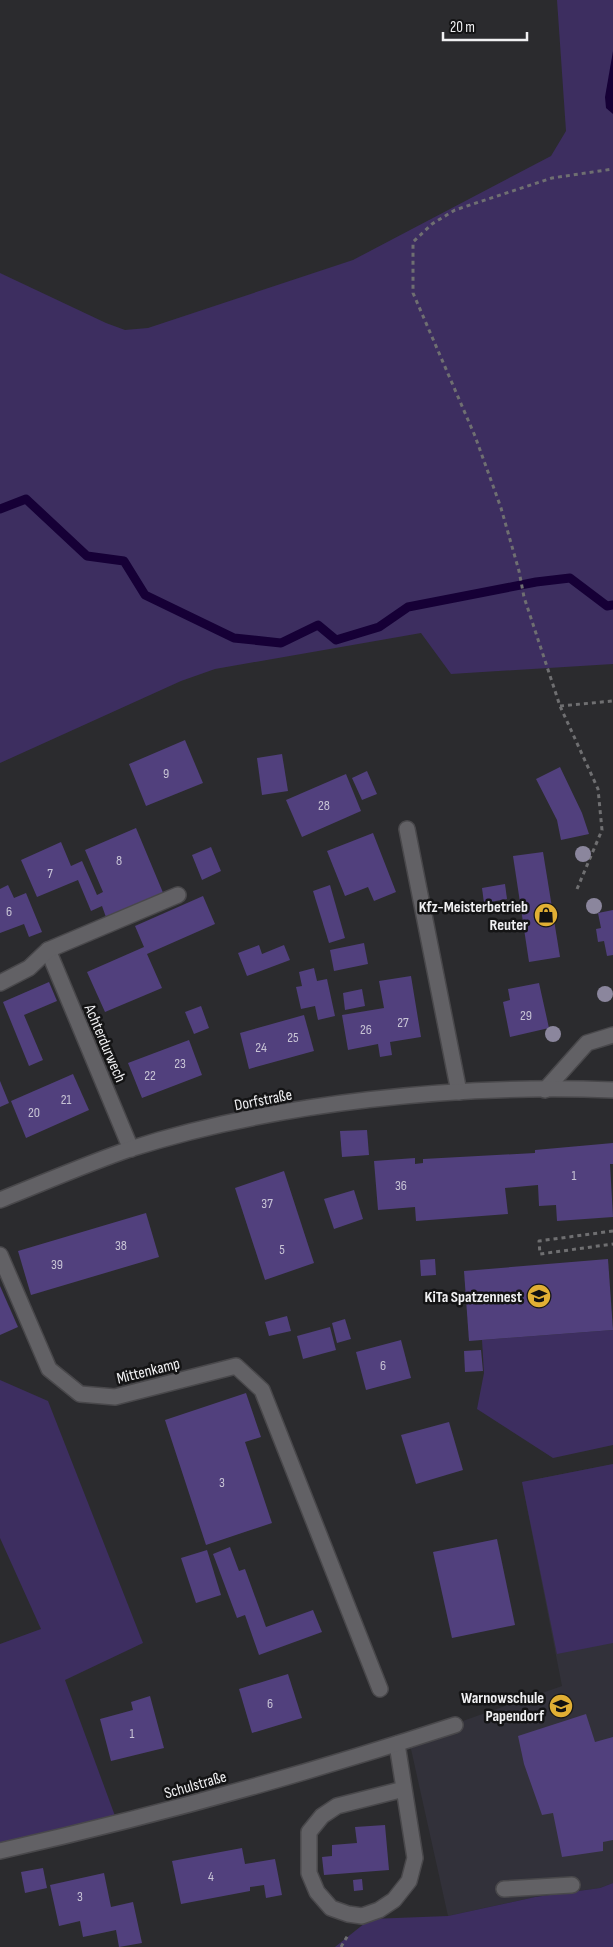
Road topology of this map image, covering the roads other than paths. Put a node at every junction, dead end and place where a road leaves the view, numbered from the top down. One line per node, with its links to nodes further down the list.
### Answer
1 (407, 829): 8 (street)
2 (178, 895): 3 (street)
3 (48, 950): 4 (street); 9 (street, Achterdurwech)
4 (0, 983)
5 (613, 1035): 6 (street)
6 (545, 1090): 7 (street, Dorfstraße); 8 (street, Dorfstraße)
7 (613, 1090)
8 (459, 1092): 9 (street, Dorfstraße)
9 (131, 1149): 10 (street, Dorfstraße)
10 (0, 1200)
11 (0, 1255): 12 (street, Mittenkamp)
12 (380, 1689)
13 (455, 1725): 14 (street, Schulstraße)
14 (397, 1744): 15 (street); 16 (street, Schulstraße)
15 (404, 1789): 15 (street)
16 (0, 1851)
17 (572, 1885): 18 (street)
18 (504, 1889)

